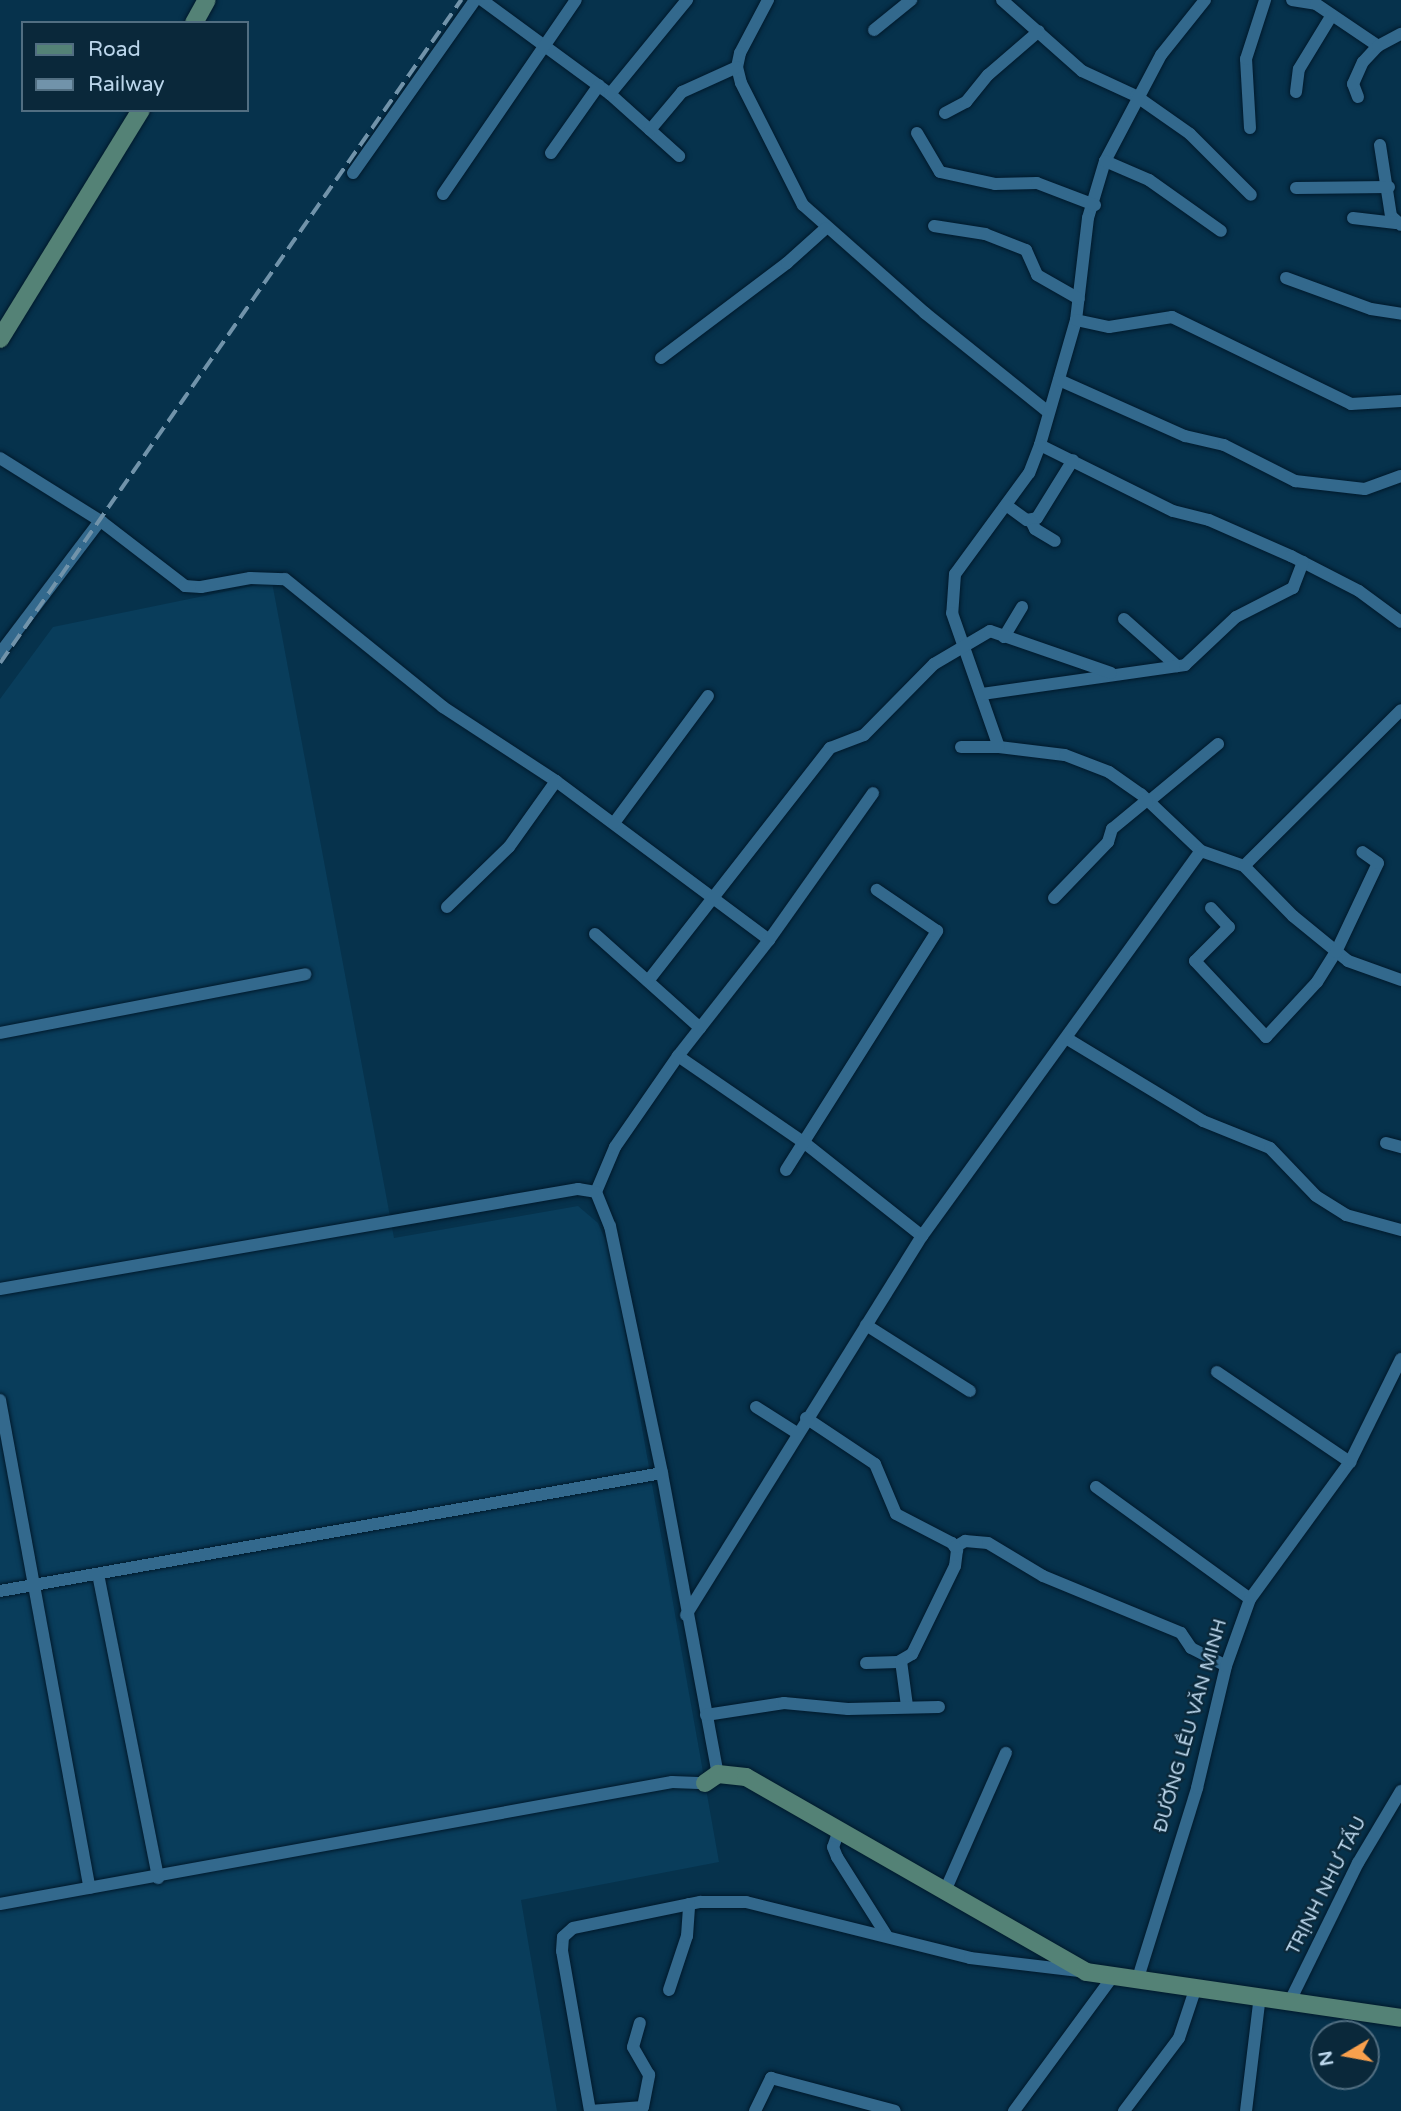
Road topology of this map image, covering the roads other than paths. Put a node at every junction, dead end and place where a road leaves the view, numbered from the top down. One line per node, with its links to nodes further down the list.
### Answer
1 (207, 0): 13 (street)
2 (475, 0): 34 (street)
3 (482, 0): 17 (street)
4 (576, 0): 17 (street)
5 (687, 0): 22 (street)
6 (768, 0): 19 (street)
7 (911, 0): 14 (street)
8 (1002, 0): 15 (street)
9 (1205, 0): 23 (street)
10 (1265, 0): 27 (street)
11 (1292, 0): 12 (street)
12 (1332, 15): 18 (street); 21 (street)
13 (195, 21)
14 (874, 30)
15 (1039, 31): 23 (street); 26 (street)
16 (1401, 34): 18 (street)
17 (544, 45): 20 (street); 37 (street)
18 (1378, 46): 24 (street)
19 (737, 67): 28 (street); 43 (street)
20 (599, 85): 22 (street); 31 (street)
21 (1296, 92)
22 (610, 94): 28 (street)
23 (1136, 96): 33 (street); 38 (street)
24 (1358, 97)
25 (140, 112): 49 (street)
26 (945, 113)
27 (1250, 128)
28 (650, 130): 32 (street)
29 (917, 133): 39 (street)
30 (1380, 145): 35 (street)
31 (551, 153)
32 (678, 156)
33 (1105, 160): 39 (street); 44 (street)
34 (353, 173)
35 (1389, 187): 36 (street); 41 (street)
36 (1296, 188)
37 (443, 194)
38 (1251, 195)
39 (1094, 204): 46 (street)
40 (1353, 218): 41 (street)
41 (1399, 224)
42 (934, 226): 46 (street)
43 (826, 228): 50 (street); 53 (street)
44 (1220, 231)
45 (1286, 278): 47 (street)
46 (1079, 299): 48 (street)
47 (1401, 314)
48 (1076, 320): 51 (street); 52 (street)
49 (0, 339)
50 (661, 358)
51 (1059, 380): 53 (street); 57 (street)
52 (1401, 401)
53 (1048, 412): 54 (street)
54 (1040, 445): 56 (street); 58 (street)
55 (0, 458): 59 (street)
56 (1073, 460): 60 (street); 62 (street)
57 (1401, 476)
58 (1006, 505): 60 (street); 67 (street)
59 (100, 521): 68 (street); 77 (street)
60 (1031, 521): 61 (street)
61 (1055, 541)
62 (1303, 562): 65 (street); 69 (street)
63 (1022, 607): 66 (street)
64 (1124, 619): 69 (street)
65 (1401, 622)
66 (1004, 637): 67 (street); 70 (street)
67 (966, 644): 71 (street); 85 (street)
68 (0, 653)
69 (1177, 666): 70 (street)
70 (1111, 673): 71 (street)
71 (982, 694): 76 (street)
72 (708, 696): 80 (street)
73 (1401, 710): 83 (street)
74 (1218, 744): 79 (street)
75 (961, 747): 76 (street)
76 (999, 747): 79 (street)
77 (556, 781): 80 (street); 87 (street)
78 (873, 793): 90 (street)
79 (1148, 801): 81 (street); 86 (street)
80 (614, 823): 85 (street)
81 (1201, 851): 83 (street); 97 (street)
82 (1362, 852): 91 (street)
83 (1244, 866): 91 (street)
84 (877, 890): 100 (street)
85 (715, 897): 90 (street); 94 (street)
86 (1054, 898)
87 (447, 907)
88 (1211, 908): 91 (street)
89 (595, 934): 94 (street)
90 (769, 940): 95 (street)
91 (1336, 952): 93 (street)
92 (305, 974): 96 (street)
93 (1401, 980)
94 (648, 981): 95 (street)
95 (700, 1028): 98 (street)
96 (0, 1033)
97 (1066, 1038): 104 (street); 105 (street)
98 (678, 1056): 100 (street); 103 (street)
99 (1386, 1143): 101 (street)
100 (806, 1144): 102 (street); 105 (street)
101 (1401, 1147)
102 (786, 1170)
103 (596, 1192): 106 (street); 116 (street)
104 (1401, 1230)
105 (922, 1236): 107 (street)
106 (0, 1289)
107 (866, 1325): 110 (street); 113 (street)
108 (1401, 1359): 115 (street, ĐƯỜNG LỀU VĂN MINH)
109 (1217, 1371): 115 (street)
110 (970, 1391)
111 (0, 1400): 120 (street)
112 (756, 1407): 114 (street)
113 (806, 1418): 114 (street); 118 (street)
114 (797, 1433): 123 (street)
115 (1350, 1462): 122 (street, ĐƯỜNG LỀU VĂN MINH)
116 (662, 1473): 119 (street); 123 (street)
117 (1096, 1487): 122 (street)
118 (955, 1547): 124 (street); 126 (street)
119 (98, 1574): 120 (street); 134 (street)
120 (35, 1583): 121 (street); 135 (street)
121 (0, 1591)
122 (1250, 1599): 126 (street, ĐƯỜNG LỀU VĂN MINH)
123 (686, 1615): 129 (street)
124 (901, 1661): 125 (street); 127 (street)
125 (866, 1663)
126 (1226, 1666): 142 (street, ĐƯỜNG LỀU VĂN MINH)
127 (907, 1706): 128 (street); 129 (street)
128 (939, 1707)
129 (706, 1715): 131 (street)
130 (1006, 1753): 136 (street)
131 (712, 1778): 133 (street); 134 (street)
132 (1401, 1791): 146 (street, TRỊNH NHƯ TẤU)
133 (839, 1830): 136 (street); 139 (street)
134 (158, 1878): 135 (street)
135 (90, 1888): 137 (street)
136 (945, 1891): 140 (street)
137 (0, 1904)
138 (689, 1904): 139 (street); 144 (street); 149 (street)
139 (887, 1936): 140 (street)
140 (1086, 1972): 141 (street)
141 (1114, 1975): 142 (street); 152 (street)
142 (1138, 1978): 143 (street)
143 (1196, 1987): 145 (street); 153 (street)
144 (669, 1990)
145 (1260, 1996): 146 (street); 154 (street)
146 (1290, 2001): 147 (street)
147 (1401, 2018)
148 (640, 2023): 149 (street)
149 (590, 2111)
150 (755, 2111): 151 (street)
151 (895, 2111)
152 (1014, 2111)
153 (1124, 2111)
154 (1246, 2111)

